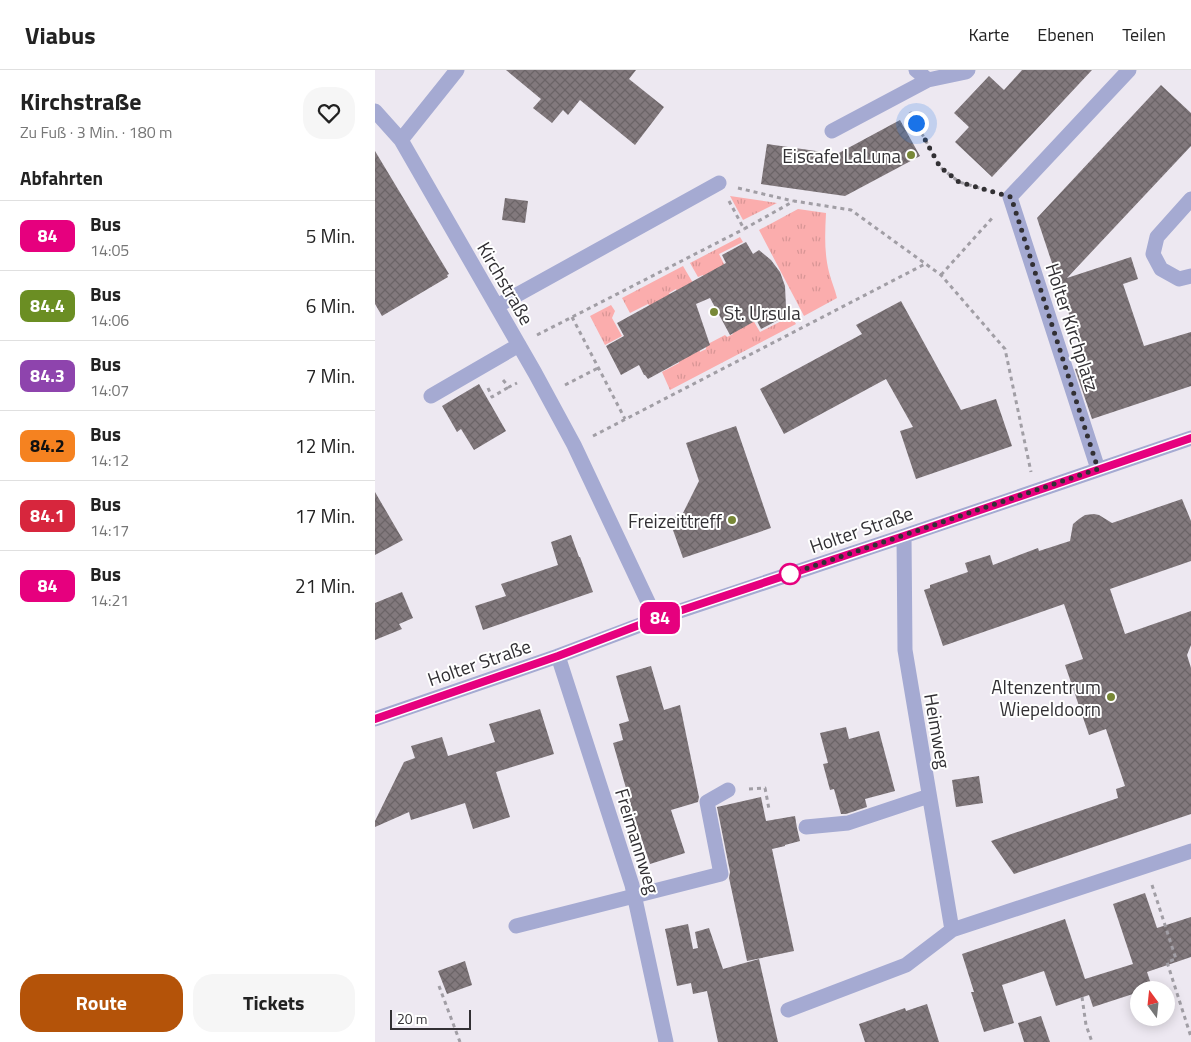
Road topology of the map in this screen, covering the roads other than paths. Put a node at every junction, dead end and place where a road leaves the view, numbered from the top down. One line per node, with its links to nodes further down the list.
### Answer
1 (457, 70): 8 (street)
2 (916, 70): 5 (street)
3 (968, 70): 5 (street)
4 (1129, 70): 16 (street, Holter Kirchplatz)
5 (928, 80): 7 (street)
6 (375, 111): 8 (street, Kirchstraße)
7 (832, 131)
8 (401, 140): 12 (street, Kirchstraße)
9 (719, 183): 12 (street)
10 (1191, 199): 11 (street)
11 (1191, 276)
12 (497, 306): 13 (street, Kirchstraße)
13 (519, 345): 14 (street); 18 (street, Kirchstraße)
14 (431, 396)
15 (1189, 444): 16 (street, Holter Straße)
16 (1098, 469): 17 (street, Holter Straße)
17 (904, 536): 18 (street, Holter Straße); 22 (street, Heimweg)
18 (655, 619): 19 (street, Holter Straße)
19 (558, 656): 20 (street, Holter Straße); 25 (street, Freimannweg)
20 (375, 719)
21 (728, 790): 25 (street)
22 (929, 796): 23 (street); 27 (street, Heimweg)
23 (806, 827)
24 (1191, 851): 27 (street)
25 (634, 896): 26 (street); 29 (street, Freimannweg)
26 (516, 926)
27 (951, 930): 28 (street)
28 (788, 1010)
29 (666, 1042)

